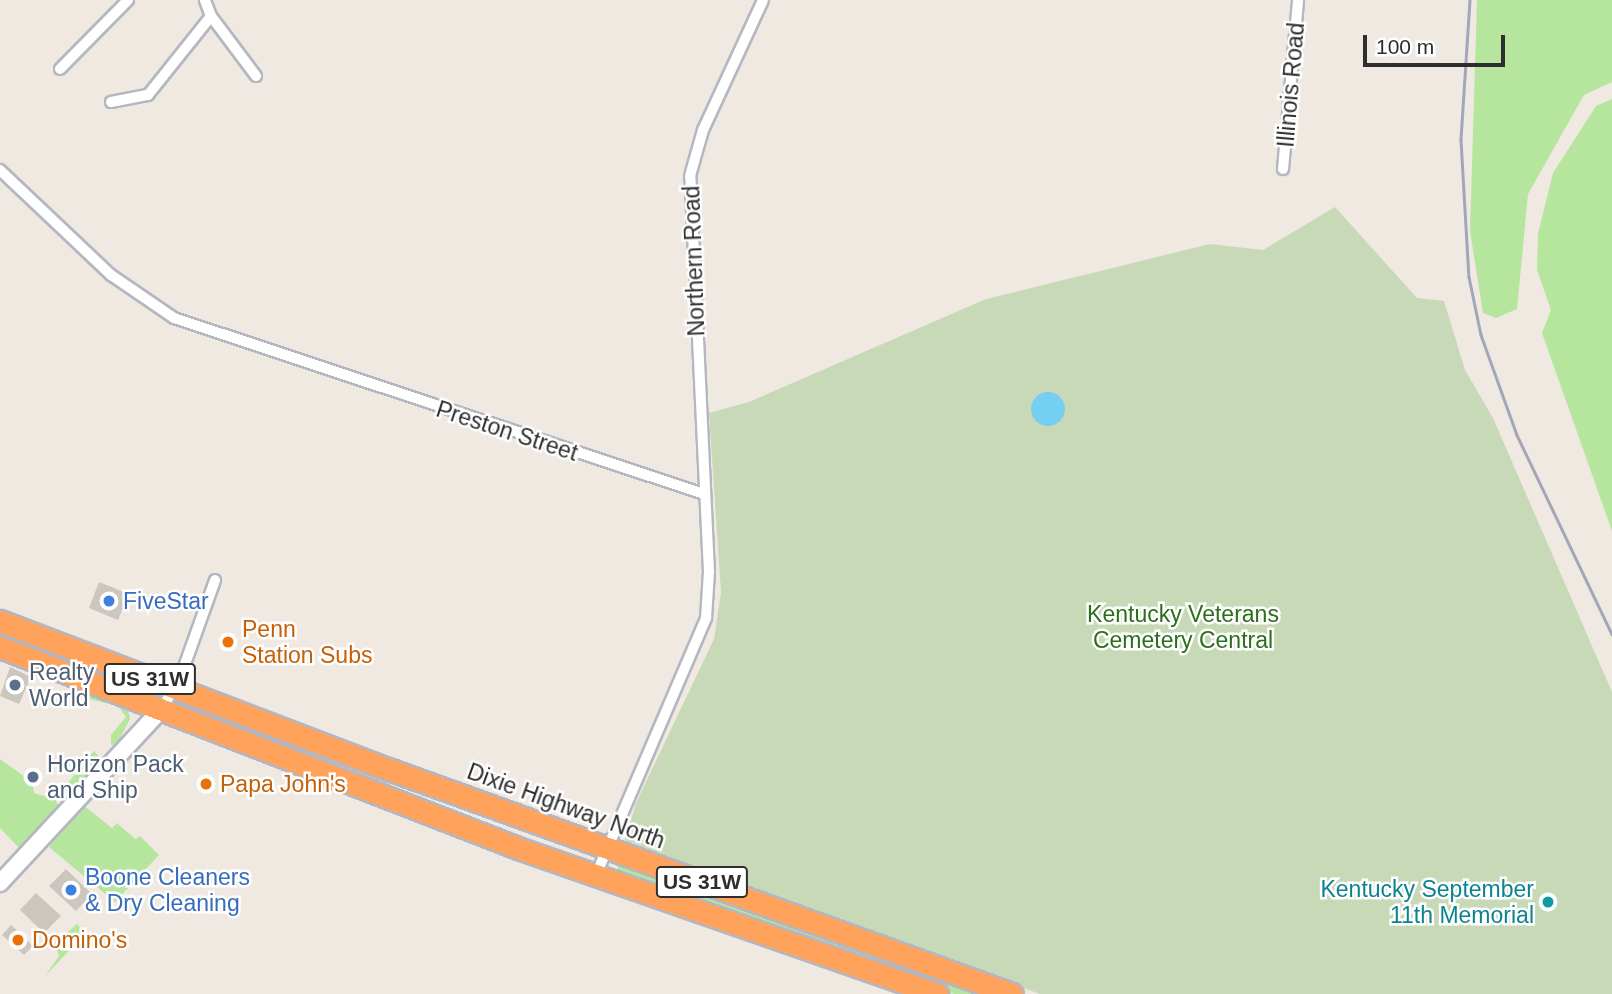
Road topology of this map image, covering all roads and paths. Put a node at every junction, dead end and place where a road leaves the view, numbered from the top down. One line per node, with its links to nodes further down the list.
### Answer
1 (128, 0): 6 (street)
2 (205, 0): 5 (street)
3 (763, 0): 11 (street, Northern Road)
4 (1298, 0): 9 (street, Illinois Road)
5 (211, 16): 7 (street); 8 (street)
6 (60, 69)
7 (256, 76)
8 (111, 102)
9 (1283, 169)
10 (0, 170): 11 (street, Preston Street)
11 (704, 494): 17 (street)
12 (215, 580): 15 (street)
13 (0, 621): 15 (highway, US 31W)
14 (0, 647): 16 (highway, US 31W)
15 (174, 689): 16 (street); 17 (highway, Dixie Highway North / US 31W)
16 (161, 710): 18 (highway, US 31W); 19 (main road)
17 (606, 847): 18 (street); 21 (highway, Dixie Highway North / US 31W)
18 (596, 875): 20 (highway, US 31W)
19 (0, 883)
20 (937, 994)
21 (1012, 994)

